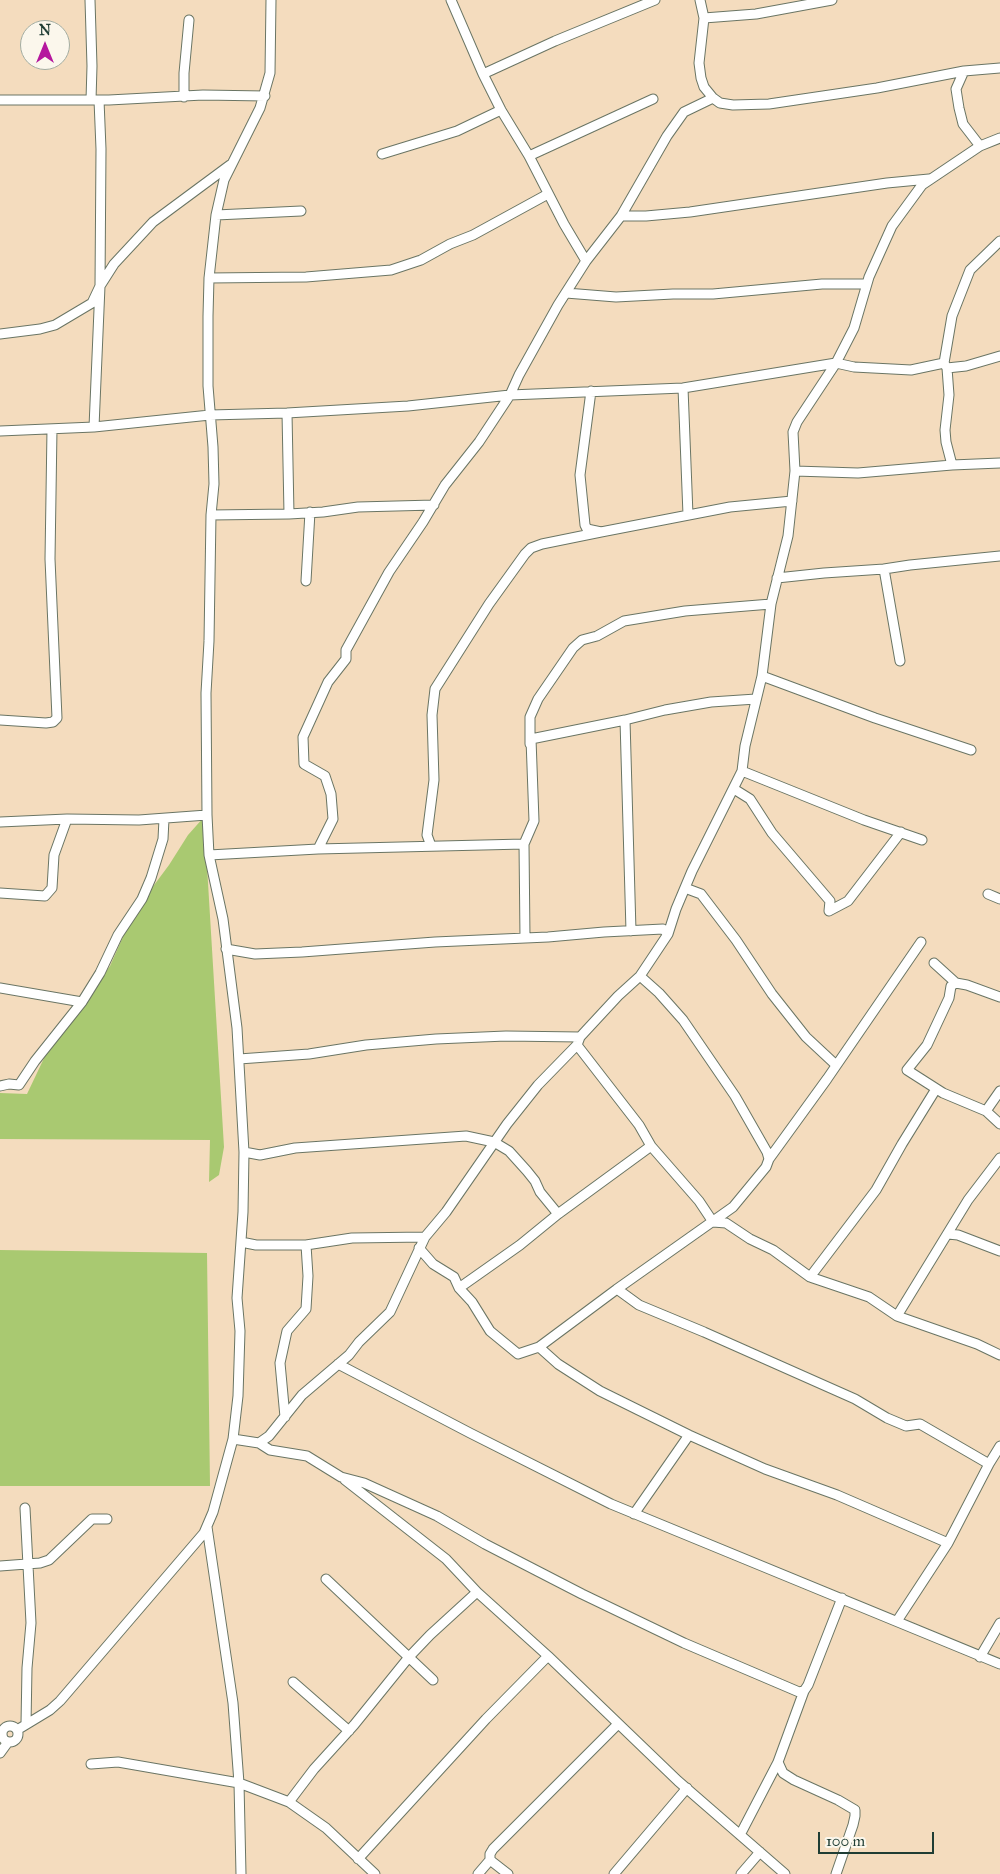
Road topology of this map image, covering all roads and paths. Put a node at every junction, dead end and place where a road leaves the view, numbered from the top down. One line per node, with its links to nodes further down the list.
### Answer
1 (90, 0): 18 (street)
2 (272, 0): 13 (street)
3 (451, 0): 12 (street)
4 (655, 0): 12 (street)
5 (700, 0): 8 (street)
6 (832, 0): 7 (street)
7 (819, 1): 8 (street)
8 (704, 18): 15 (street)
9 (189, 20): 14 (street)
10 (1000, 68): 11 (street)
11 (964, 71): 15 (street); 21 (street)
12 (483, 74): 19 (street)
13 (265, 96): 14 (street); 24 (street)
14 (184, 97): 18 (street)
15 (713, 98): 31 (street)
16 (653, 99): 23 (street)
17 (0, 100): 18 (street)
18 (95, 100): 36 (street)
19 (501, 110): 22 (street); 23 (street)
20 (1000, 138): 21 (street)
21 (980, 146): 25 (street)
22 (382, 154)
23 (529, 156): 28 (street)
24 (233, 163): 26 (street); 27 (street)
25 (930, 179): 31 (street); 35 (street)
26 (224, 180): 27 (street); 30 (street)
27 (207, 182): 36 (street)
28 (548, 194): 33 (street); 34 (street)
29 (301, 211): 30 (street)
30 (216, 215): 34 (street)
31 (622, 216): 33 (street)
32 (1000, 241): 41 (street)
33 (586, 261): 37 (street)
34 (209, 278): 46 (street)
35 (867, 284): 37 (street); 40 (street)
36 (100, 286): 38 (street); 47 (street)
37 (566, 293): 44 (street)
38 (0, 334)
39 (1000, 356): 41 (street)
40 (836, 363): 41 (street); 42 (street); 52 (street)
41 (945, 365): 51 (street)
42 (683, 388): 43 (street); 57 (street)
43 (591, 391): 44 (street); 59 (street)
44 (510, 395): 45 (street); 54 (street)
45 (287, 413): 46 (street); 56 (street)
46 (210, 416): 47 (street); 58 (street)
47 (94, 427): 48 (street)
48 (52, 429): 49 (street); 68 (street)
49 (0, 431)
50 (1000, 463): 51 (street)
51 (952, 465): 52 (street)
52 (795, 472): 53 (street)
53 (792, 501): 57 (street); 62 (street)
54 (434, 505): 55 (street); 82 (street)
55 (310, 512): 56 (street); 63 (street)
56 (289, 514): 58 (street)
57 (688, 514): 59 (street)
58 (211, 515): 74 (street)
59 (601, 532): 81 (street)
60 (1000, 556): 61 (street)
61 (884, 569): 62 (street); 65 (street)
62 (777, 578): 64 (street)
63 (306, 581)
64 (771, 604): 66 (street); 70 (street)
65 (900, 661)
66 (762, 676): 67 (street); 71 (street)
67 (756, 699): 69 (street); 72 (street)
68 (0, 720)
69 (625, 720): 70 (street); 88 (street)
70 (530, 748): 80 (street)
71 (971, 750)
72 (742, 771): 73 (street); 78 (street)
73 (734, 789): 78 (street); 84 (street)
74 (206, 815): 76 (street); 83 (street)
75 (67, 819): 76 (street); 77 (street); 85 (street)
76 (164, 819): 98 (street)
77 (0, 822)
78 (901, 832): 79 (street)
79 (922, 840)
80 (524, 844): 81 (street); 90 (street)
81 (431, 846): 82 (street)
82 (318, 849): 83 (street)
83 (209, 855): 92 (street)
84 (685, 888): 89 (street); 101 (street)
85 (0, 893)
86 (988, 894): 87 (street)
87 (1000, 899)
88 (631, 931): 89 (street); 90 (street)
89 (668, 934): 94 (street)
90 (526, 938): 92 (street)
91 (921, 942): 101 (street)
92 (226, 949): 100 (street)
93 (934, 963): 95 (street)
94 (640, 976): 99 (street); 111 (street)
95 (956, 983): 97 (street); 103 (street)
96 (0, 988): 98 (street)
97 (1000, 997)
98 (82, 1002): 102 (street)
99 (578, 1041): 100 (street); 107 (street); 108 (street)
100 (239, 1059): 109 (street)
101 (836, 1065): 111 (street)
102 (0, 1086)
103 (936, 1089): 105 (street); 120 (street)
104 (1000, 1091): 105 (street)
105 (986, 1111): 106 (street)
106 (1000, 1124)
107 (494, 1142): 109 (street); 112 (street); 115 (street)
108 (651, 1146): 112 (street); 113 (street)
109 (244, 1152): 116 (street)
110 (1000, 1158): 114 (street)
111 (769, 1160): 113 (street)
112 (558, 1214): 121 (street)
113 (713, 1222): 120 (street); 122 (street)
114 (948, 1234): 119 (street); 123 (street)
115 (425, 1237): 117 (street); 118 (street)
116 (241, 1242): 117 (street); 129 (street)
117 (306, 1246): 127 (street)
118 (419, 1248): 121 (street); 126 (street)
119 (1000, 1251)
120 (810, 1277): 123 (street)
121 (459, 1288): 124 (street)
122 (617, 1289): 124 (street); 132 (street)
123 (897, 1316): 125 (street)
124 (539, 1347): 128 (street)
125 (1000, 1355)
126 (338, 1364): 127 (street); 135 (street)
127 (285, 1417): 130 (street)
128 (689, 1435): 135 (street); 138 (street)
129 (232, 1439): 130 (street); 137 (street)
130 (259, 1443): 133 (street)
131 (1000, 1446): 132 (street)
132 (989, 1464): 138 (street)
133 (341, 1477): 142 (street); 152 (street)
134 (25, 1508): 139 (street)
135 (634, 1514): 143 (street)
136 (107, 1519): 139 (street)
137 (207, 1527): 153 (street); 162 (street)
138 (948, 1543): 144 (street)
139 (29, 1564): 140 (street); 153 (street)
140 (0, 1566)
141 (326, 1580): 147 (street)
142 (477, 1592): 146 (street); 147 (street)
143 (842, 1598): 144 (street); 152 (street)
144 (897, 1621): 148 (street)
145 (1000, 1623): 148 (street)
146 (548, 1656): 154 (street); 167 (street)
147 (409, 1657): 150 (street); 157 (street)
148 (980, 1657): 149 (street)
149 (1000, 1664)
150 (433, 1680)
151 (293, 1682): 157 (street)
152 (804, 1691): 160 (street)
153 (26, 1724): 155 (street)
154 (618, 1724): 163 (street); 168 (street)
155 (17, 1730): 156 (street); 158 (street)
156 (1, 1731): 158 (street)
157 (349, 1731): 164 (street)
158 (8, 1742): 159 (street)
159 (0, 1753)
160 (778, 1762): 165 (street); 176 (street)
161 (91, 1764): 162 (street)
162 (239, 1783): 164 (street); 169 (street)
163 (687, 1788): 165 (street); 173 (street)
164 (289, 1802): 167 (street)
165 (740, 1835): 166 (street)
166 (760, 1852): 174 (street); 175 (street)
167 (358, 1859): 170 (street)
168 (490, 1860): 171 (street); 172 (street)
169 (241, 1874)
170 (375, 1874)
171 (478, 1874)
172 (508, 1874)
173 (614, 1874)
174 (741, 1874)
175 (785, 1874)
176 (836, 1874)

